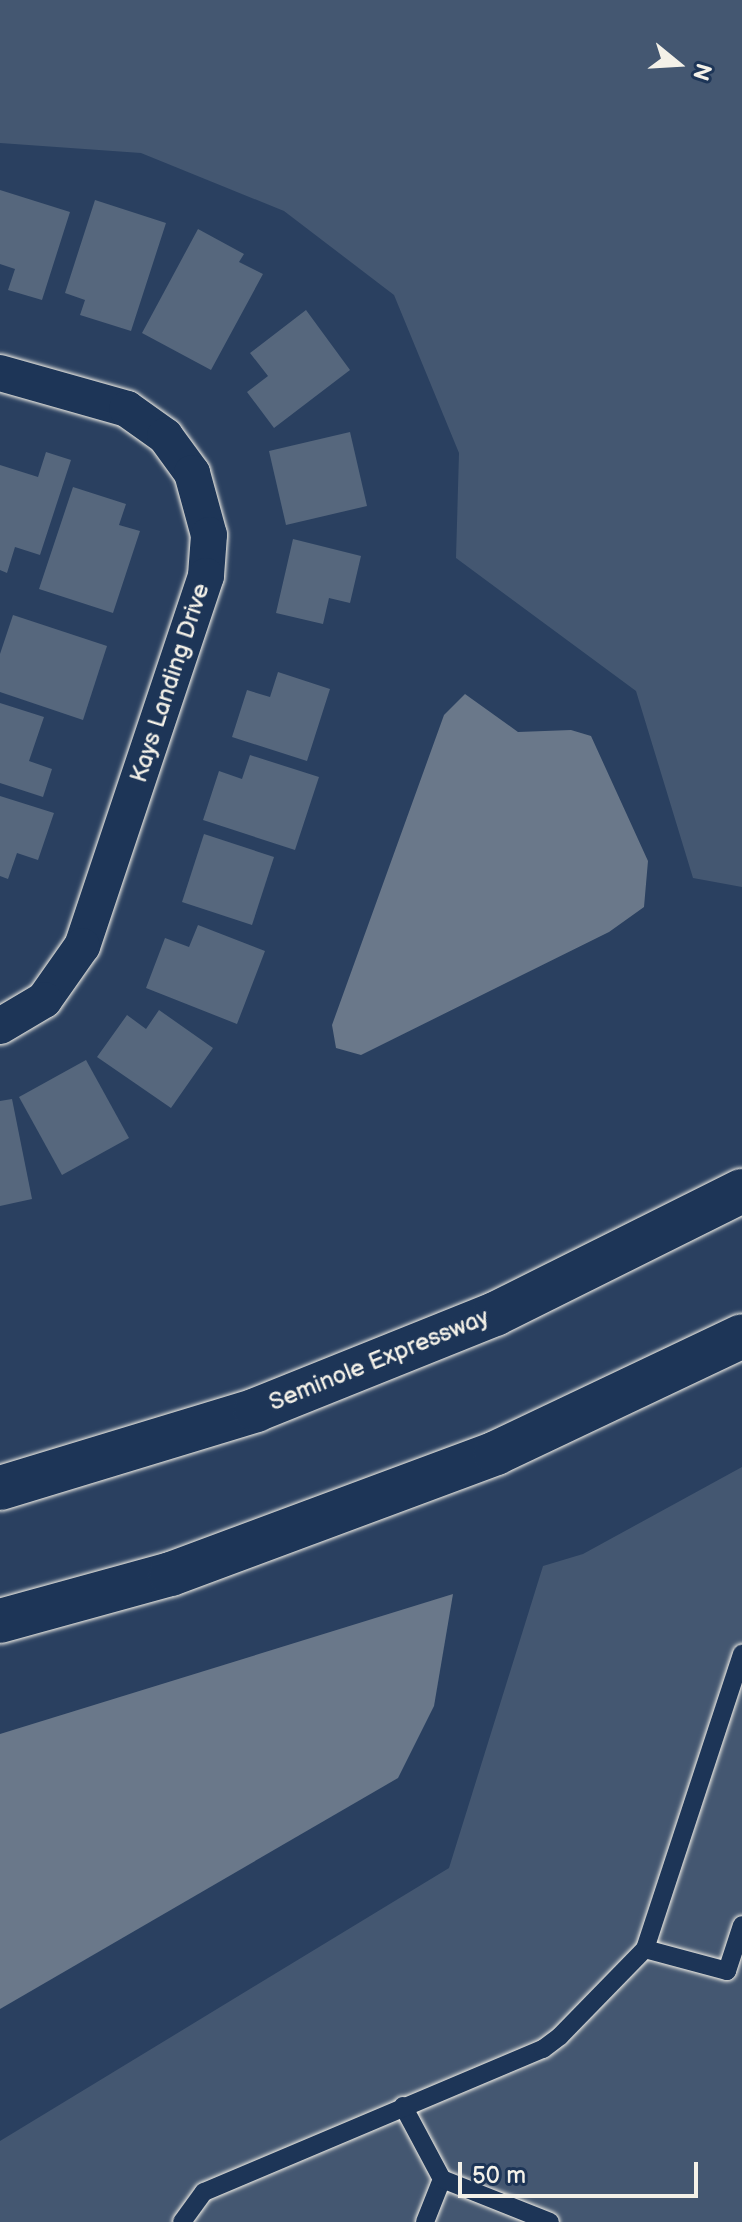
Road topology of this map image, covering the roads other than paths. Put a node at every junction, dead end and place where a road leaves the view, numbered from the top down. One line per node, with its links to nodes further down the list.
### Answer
1 (0, 373): 2 (street, Kays Landing Drive)
2 (0, 1026)
3 (742, 1191): 5 (highway, Seminole Expressway)
4 (742, 1336): 6 (highway)
5 (0, 1488)
6 (0, 1621)
7 (742, 1654): 9 (lane)
8 (742, 1925): 10 (lane)
9 (645, 1949): 10 (lane); 11 (lane)
10 (735, 1974)
11 (403, 2106): 12 (lane); 13 (lane)
12 (442, 2179): 14 (lane); 15 (lane)
13 (182, 2222)
14 (425, 2222)
15 (550, 2222)

